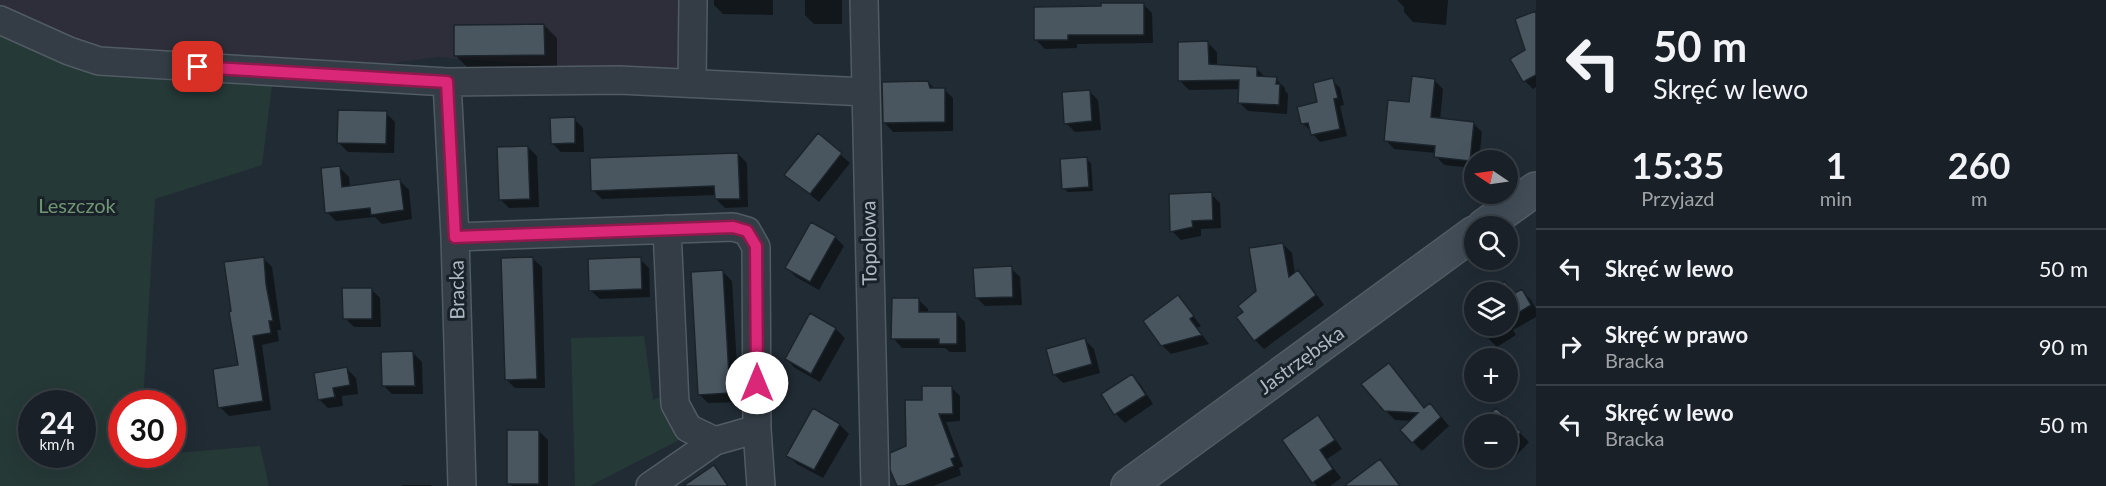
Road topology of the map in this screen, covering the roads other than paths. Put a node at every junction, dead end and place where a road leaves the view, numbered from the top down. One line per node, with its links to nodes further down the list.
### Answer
1 (693, 0): 5 (street)
2 (864, 0): 6 (street, Topolowa)
3 (0, 20): 4 (street)
4 (447, 82): 5 (street); 10 (street, Bracka)
5 (692, 82): 6 (street)
6 (866, 92): 17 (street, Topolowa)
7 (1536, 189): 8 (main road)
8 (1498, 216)
9 (667, 229): 10 (street); 12 (street); 13 (street)
10 (455, 237): 14 (street, Bracka)
11 (1464, 240): 18 (main road, Jastrzębska)
12 (757, 429): 13 (street); 16 (street)
13 (715, 441): 15 (street)
14 (462, 486)
15 (650, 486)
16 (761, 486)
17 (875, 486)
18 (1128, 486)

